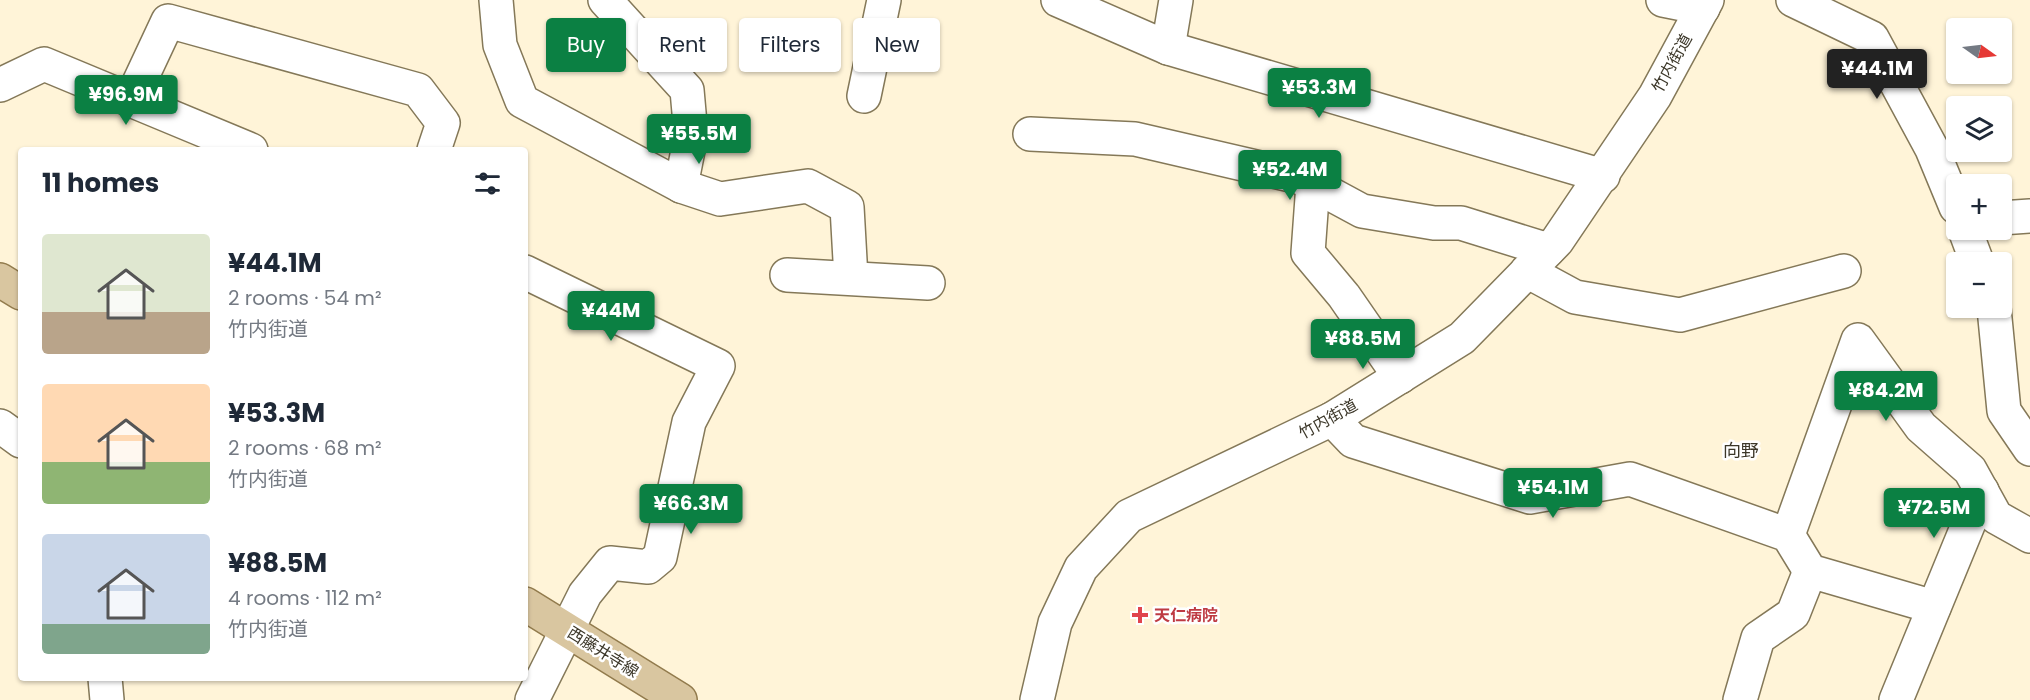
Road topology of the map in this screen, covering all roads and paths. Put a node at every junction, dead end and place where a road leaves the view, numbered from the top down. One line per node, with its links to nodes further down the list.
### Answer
1 (496, 0): 19 (street)
2 (605, 0): 19 (street)
3 (884, 0): 11 (street)
4 (1058, 0): 9 (street)
5 (1176, 0): 9 (street)
6 (1664, 0): 8 (street)
7 (1793, 0): 17 (street)
8 (1705, 4): 16 (street, 竹内街道)
9 (1168, 48): 16 (street)
10 (0, 85): 12 (street)
11 (864, 96)
12 (131, 100): 14 (street); 15 (street)
13 (1030, 134): 18 (street)
14 (245, 147)
15 (435, 147)
16 (1603, 176): 22 (street, 竹内街道)
17 (1946, 182)
18 (1313, 184): 22 (street); 31 (street)
19 (681, 186): 26 (street)
20 (2030, 216): 21 (street)
21 (2012, 217)
22 (1538, 261): 23 (street); 31 (street, 竹内街道)
23 (1844, 271)
24 (528, 273): 42 (street)
25 (787, 275): 26 (street)
26 (851, 278): 28 (street)
27 (0, 280): 29 (main road)
28 (928, 284)
29 (18, 291)
30 (1995, 318): 35 (street)
31 (1400, 377): 32 (street, 竹内街道)
32 (1332, 420): 37 (street); 47 (street, 竹内街道)
33 (0, 426): 34 (street)
34 (18, 439)
35 (2030, 449)
36 (1982, 491): 37 (street); 38 (street); 41 (street)
37 (1788, 536): 39 (street)
38 (2030, 536)
39 (1810, 571): 41 (street); 48 (street)
40 (528, 606): 42 (main road, 西藤井寺線)
41 (1934, 607): 49 (street)
42 (567, 630): 45 (street); 46 (main road, 西藤井寺線)
43 (105, 681): 44 (street)
44 (107, 700)
45 (532, 700)
46 (680, 700)
47 (1037, 700)
48 (1740, 700)
49 (1896, 700)

